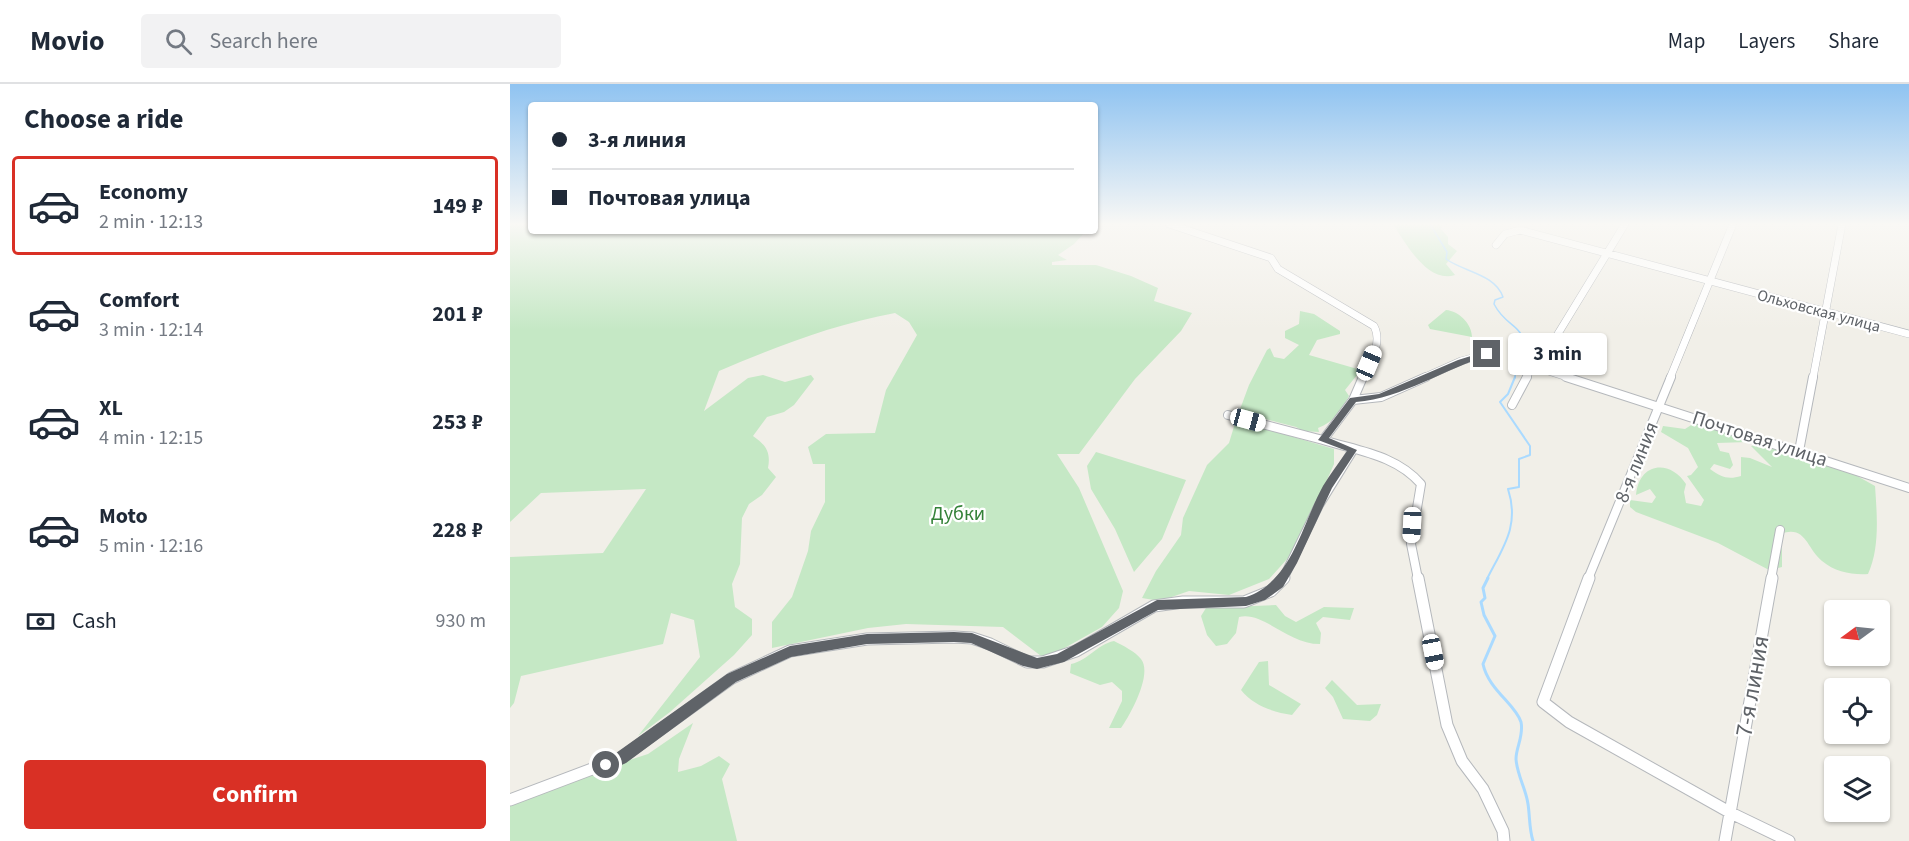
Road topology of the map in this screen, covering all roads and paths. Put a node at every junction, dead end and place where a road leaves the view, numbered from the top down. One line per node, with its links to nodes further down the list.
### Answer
1 (1272, 259): 11 (street)
2 (1602, 259): 12 (street)
3 (1633, 259): 6 (street, Ольховская улица)
4 (1719, 259): 6 (street, 8-я линия)
5 (1836, 259): 7 (street)
6 (1711, 280): 7 (street, Ольховская улица); 13 (street, 8-я линия)
7 (1826, 312): 8 (street, Ольховская улица); 17 (street)
8 (1909, 334)
9 (1487, 354): 11 (street)
10 (1542, 369): 13 (street, Почтовая улица)
11 (1353, 400): 15 (street)
12 (1512, 405)
13 (1659, 405): 17 (street, Почтовая улица); 21 (street, 8-я линия)
14 (1228, 415): 15 (street)
15 (1323, 440): 16 (street)
16 (1353, 450): 20 (street); 22 (street)
17 (1799, 451): 18 (street, Почтовая улица)
18 (1909, 488)
19 (1780, 530): 21 (street, 7-я линия)
20 (510, 800)
21 (1731, 813): 23 (street, 7-я линия); 24 (street)
22 (1504, 841)
23 (1725, 841)
24 (1789, 841)

